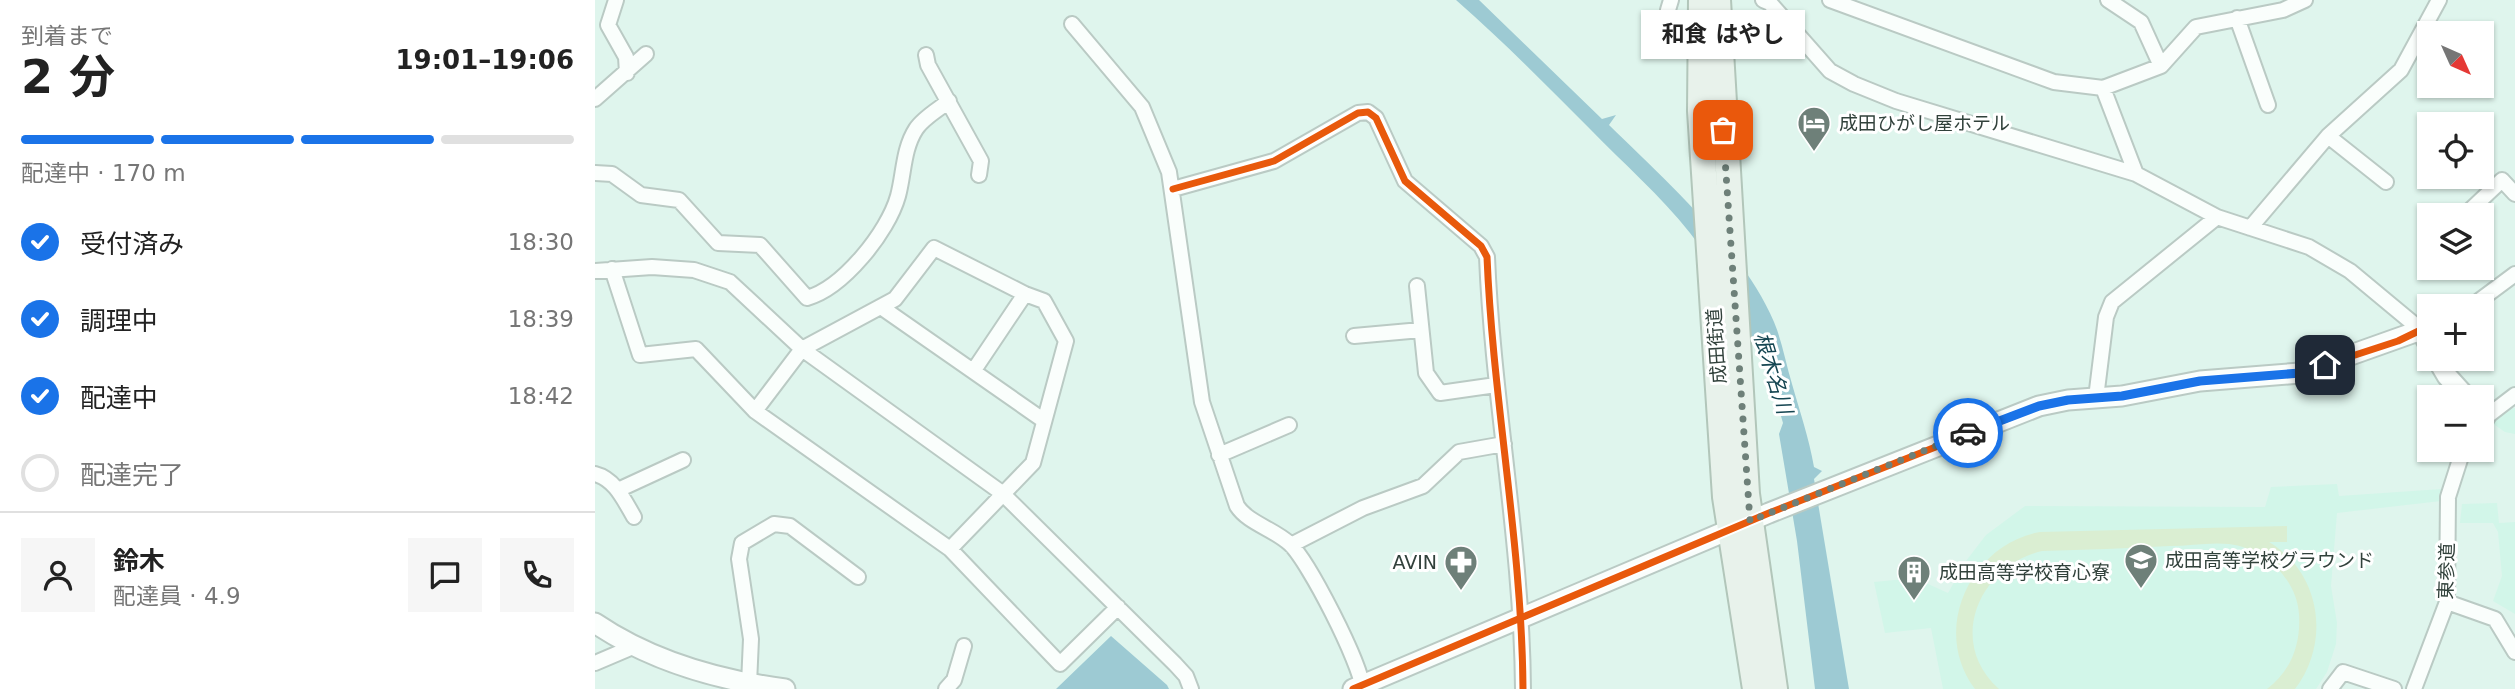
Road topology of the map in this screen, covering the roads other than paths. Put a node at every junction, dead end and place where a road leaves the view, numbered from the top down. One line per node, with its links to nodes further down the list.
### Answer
1 (616, 0): 14 (street)
2 (1701, 0): 19 (highway, 成田街道)
3 (1718, 0): 19 (highway, 成田街道)
4 (1763, 0): 22 (street)
5 (1831, 0): 15 (street)
6 (2108, 0): 13 (street)
7 (2305, 0): 9 (street)
8 (2439, 0): 20 (street)
9 (2237, 18): 13 (street); 18 (street)
10 (1072, 24): 25 (street)
11 (646, 54): 14 (street)
12 (926, 55): 17 (street)
13 (2161, 66): 15 (street)
14 (627, 73): 16 (street)
15 (2103, 88): 22 (street)
16 (595, 99)
17 (949, 101): 21 (street); 23 (street)
18 (2268, 106)
19 (1711, 111): 60 (highway, 成田街道)
20 (2328, 136): 24 (street); 29 (street)
21 (595, 173)
22 (2136, 174): 28 (street)
23 (979, 175)
24 (2386, 182)
25 (1173, 189): 44 (street); 53 (street)
26 (2515, 194): 27 (street)
27 (2477, 203)
28 (2217, 217): 29 (street); 47 (street)
29 (2250, 228): 37 (street)
30 (612, 269): 31 (street); 41 (street); 49 (street)
31 (595, 271)
32 (2515, 274): 35 (street)
33 (1417, 286): 38 (street)
34 (1025, 294): 36 (street); 42 (street); 50 (street)
35 (2488, 294)
36 (881, 307): 41 (street); 42 (street)
37 (2417, 327)
38 (1421, 330): 39 (street); 44 (street)
39 (1354, 337)
40 (2417, 337): 47 (street)
41 (802, 349): 49 (street); 58 (street)
42 (974, 370): 50 (street)
43 (2444, 371): 45 (street)
44 (1496, 385): 52 (street)
45 (2455, 385)
46 (2515, 395): 48 (street)
47 (2096, 398): 60 (street)
48 (2494, 409)
49 (755, 411): 62 (street)
50 (1043, 420): 58 (street)
51 (1289, 425): 53 (street)
52 (1504, 444): 61 (street); 66 (street)
53 (1219, 455): 61 (street)
54 (683, 460): 57 (street)
55 (2459, 462): 64 (street, 東参道)
56 (595, 474): 57 (street)
57 (618, 490): 59 (street)
58 (1002, 493): 62 (street); 65 (street)
59 (634, 517)
60 (1750, 521): 66 (street); 78 (highway, 成田街道); 79 (highway, 成田街道)
61 (1291, 545): 73 (street)
62 (950, 549): 65 (street)
63 (858, 577): 72 (street)
64 (2447, 602): 70 (street); 82 (street, 東参道)
65 (1118, 607): 76 (street)
66 (1523, 620): 73 (street); 77 (street)
67 (595, 623): 68 (street)
68 (635, 646): 71 (street); 72 (street)
69 (964, 646): 75 (street)
70 (2515, 652)
71 (595, 663)
72 (749, 684): 74 (street)
73 (1360, 687)
74 (785, 689)
75 (946, 689)
76 (1191, 689)
77 (1523, 689)
78 (1755, 689)
79 (1775, 689)
80 (2330, 689): 81 (street)
81 (2394, 689)
82 (2414, 689)

